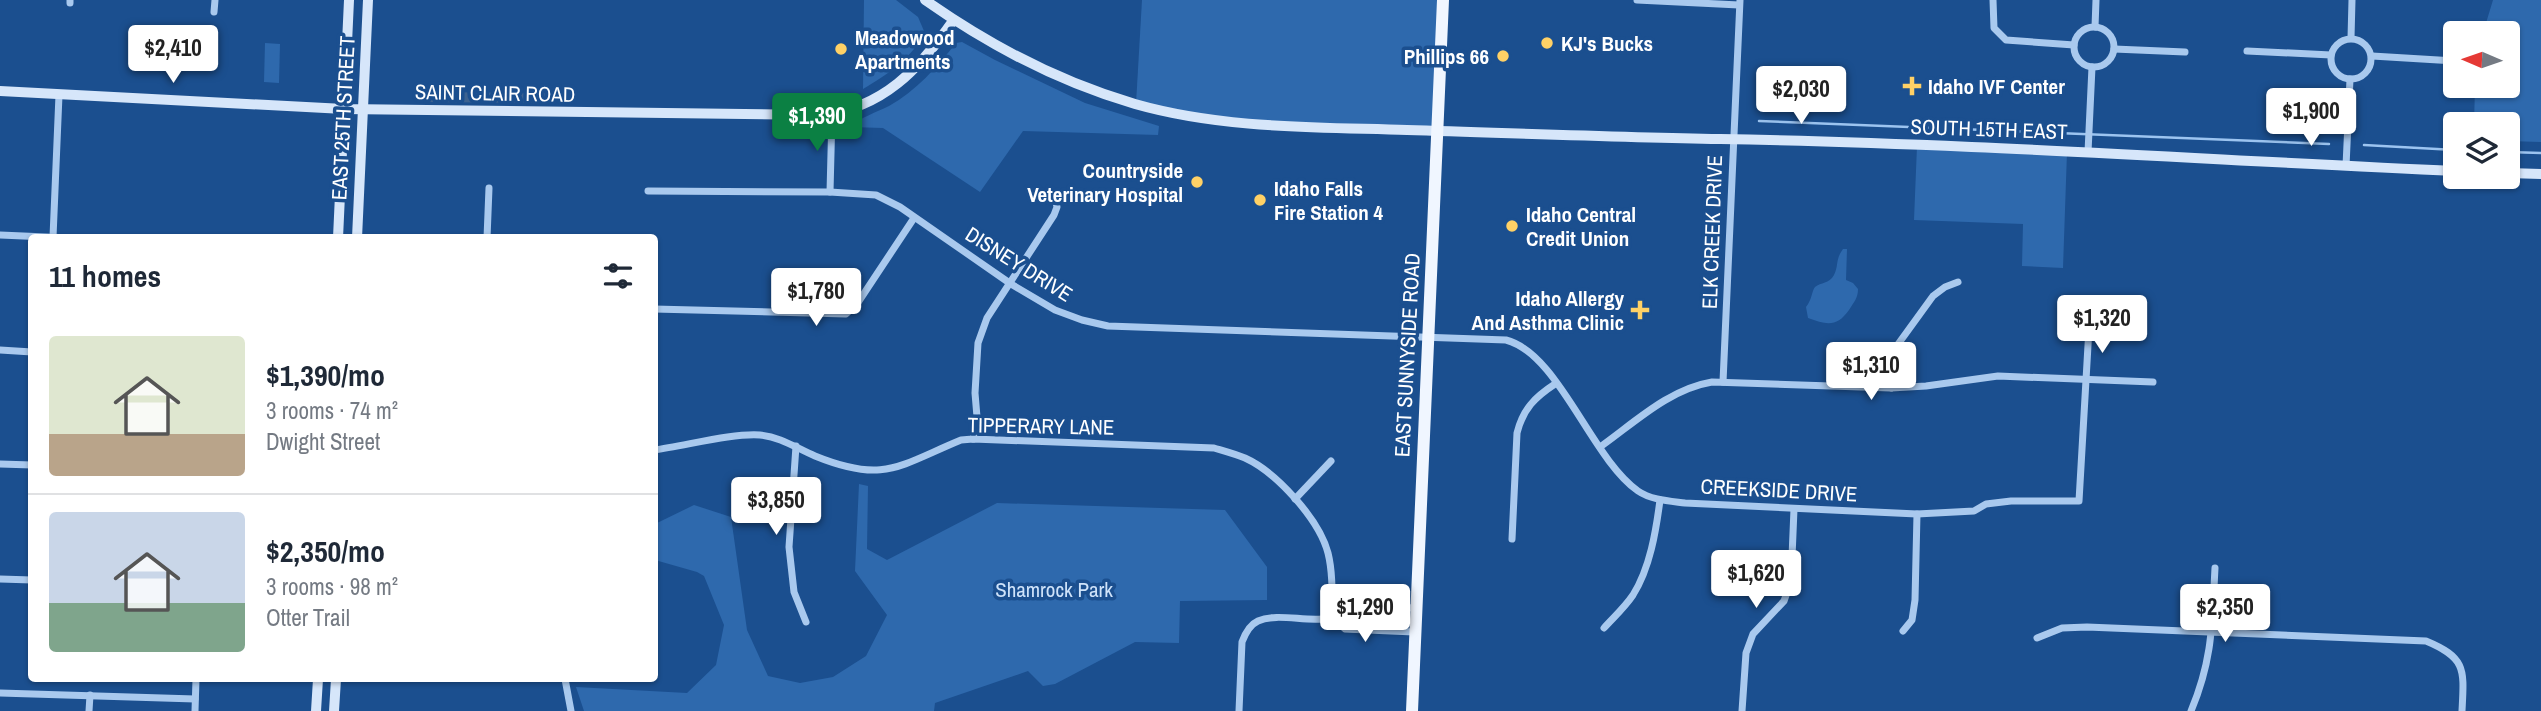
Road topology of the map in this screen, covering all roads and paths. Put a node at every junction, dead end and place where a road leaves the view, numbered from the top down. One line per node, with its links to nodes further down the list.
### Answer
1 (215, 0): 11 (street)
2 (349, 0): 26 (main road, EAST 25TH STREET)
3 (368, 0): 27 (main road, EAST 25TH STREET)
4 (925, 0): 12 (main road, SOUTH 15TH EAST)
5 (1443, 0): 29 (main road, EAST SUNNYSIDE ROAD)
6 (1637, 0): 10 (street)
7 (1993, 0): 15 (street)
8 (2096, 0): 13 (street)
9 (2352, 0): 14 (street)
10 (1739, 2): 30 (street, ELK CREEK DRIVE)
11 (214, 12)
12 (953, 21): 28 (main road, SAINT CLAIR ROAD); 29 (main road, SOUTH 15TH EAST)
13 (2095, 27): 15 (street); 16 (street)
14 (2351, 38): 19 (street); 20 (street)
15 (2074, 45): 22 (street)
16 (2114, 49): 18 (street); 22 (street)
17 (2247, 51): 19 (street)
18 (2185, 52)
19 (2331, 55): 23 (street)
20 (2372, 57): 21 (street); 23 (street)
21 (2443, 60)
22 (2092, 67): 31 (street)
23 (2350, 79): 32 (street)
24 (0, 91): 25 (main road, SAINT CLAIR ROAD)
25 (59, 94): 26 (main road, SAINT CLAIR ROAD); 41 (street)
26 (344, 109): 27 (main road, SAINT CLAIR ROAD); 42 (main road, EAST 25TH STREET)
27 (363, 109): 28 (main road, SAINT CLAIR ROAD); 43 (main road, EAST 25TH STREET)
28 (832, 114): 38 (street)
29 (1437, 131): 30 (main road, SOUTH 15TH EAST); 51 (main road, EAST SUNNYSIDE ROAD)
30 (1734, 139): 31 (main road, SOUTH 15TH EAST); 55 (street, ELK CREEK DRIVE)
31 (2089, 146): 32 (main road, SOUTH 15TH EAST)
32 (2346, 166): 33 (main road, SOUTH 15TH EAST)
33 (2443, 170)
34 (2520, 173): 35 (main road)
35 (2541, 174)
36 (489, 188): 44 (street)
37 (648, 191): 38 (street, DISNEY DRIVE)
38 (830, 192): 40 (street, DISNEY DRIVE)
39 (1055, 198): 48 (street)
40 (914, 218): 48 (street, DISNEY DRIVE); 49 (street)
41 (53, 234)
42 (338, 234)
43 (357, 234)
44 (488, 234)
45 (0, 235): 46 (street)
46 (28, 236)
47 (1958, 282): 58 (street)
48 (1012, 284): 51 (street, DISNEY DRIVE); 59 (street)
49 (658, 309)
50 (2089, 328): 54 (street)
51 (1427, 338): 57 (street, CREEKSIDE DRIVE); 74 (main road, EAST SUNNYSIDE ROAD)
52 (0, 350): 53 (street)
53 (28, 352)
54 (2086, 380): 56 (street); 58 (street); 69 (street, CREEKSIDE DRIVE)
55 (1723, 382): 58 (street); 61 (street)
56 (2153, 382)
57 (1555, 384): 61 (street, CREEKSIDE DRIVE); 70 (street)
58 (1891, 388)
59 (973, 439): 60 (street, TIPPERARY LANE); 66 (street, TIPPERARY LANE)
60 (796, 446): 62 (street, TIPPERARY LANE); 76 (street)
61 (1600, 447): 67 (street, CREEKSIDE DRIVE)
62 (658, 449)
63 (1331, 461): 66 (street)
64 (0, 464): 65 (street)
65 (28, 465)
66 (1295, 499): 75 (street, TIPPERARY LANE)
67 (1660, 500): 68 (street, CREEKSIDE DRIVE); 77 (street)
68 (1794, 509): 69 (street, CREEKSIDE DRIVE); 96 (street)
69 (1917, 514): 78 (street)
70 (1512, 539)
71 (2215, 568): 80 (street)
72 (0, 579): 73 (street)
73 (28, 580)
74 (1416, 608): 75 (street); 79 (main road, EAST SUNNYSIDE ROAD)
75 (1332, 617): 79 (street); 94 (street)
76 (806, 621)
77 (1604, 628)
78 (1903, 631)
79 (1414, 632): 95 (main road, EAST SUNNYSIDE ROAD)
80 (2212, 633): 81 (street); 97 (street); 98 (street)
81 (2037, 638)
82 (196, 682): 88 (street)
83 (318, 682): 91 (main road)
84 (336, 682): 92 (main road)
85 (566, 682): 93 (street)
86 (0, 693): 87 (street)
87 (90, 695): 88 (street); 89 (street)
88 (195, 699): 90 (street)
89 (89, 711)
90 (195, 711)
91 (316, 711)
92 (334, 711)
93 (571, 711)
94 (1239, 711)
95 (1412, 711)
96 (1742, 711)
97 (2191, 711)
98 (2462, 711)

